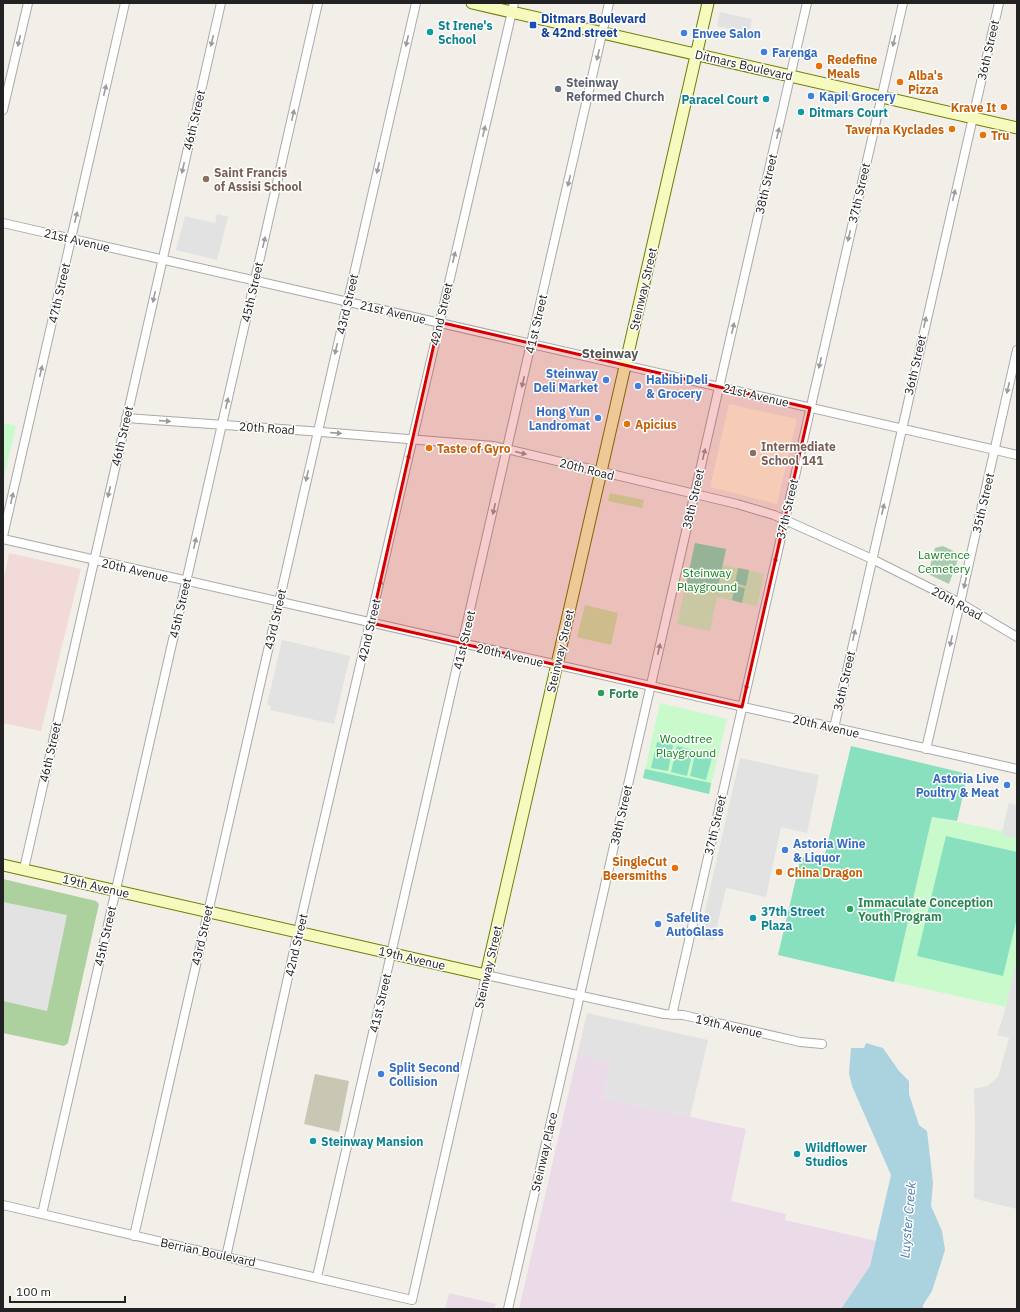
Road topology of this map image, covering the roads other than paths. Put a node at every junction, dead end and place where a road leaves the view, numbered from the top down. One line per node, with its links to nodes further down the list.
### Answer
1 (28, 3): 17 (street, one-way to 17)
2 (125, 3): 21 (street, 47th Street, one-way to 2)
3 (221, 3): 22 (street, 46th Street, one-way to 22)
4 (318, 3): 23 (street, 45th Street, one-way to 4)
5 (416, 3): 24 (street, 43rd Street, one-way to 24)
6 (472, 3): 12 (street, Ditmars Boulevard)
7 (610, 3): 13 (street, 41st Street)
8 (708, 3): 14 (street, Steinway Street)
9 (807, 3): 15 (street, 38th Street)
10 (902, 3): 16 (street, 37th Street, one-way to 16)
11 (999, 3): 18 (street, 36th Street)
12 (512, 8): 13 (street, Ditmars Boulevard); 25 (street, 42nd Street, one-way to 12)
13 (603, 33): 14 (street, Ditmars Boulevard); 26 (street, 41st Street, one-way to 26)
14 (697, 55): 15 (street, Ditmars Boulevard); 28 (street, Steinway Street)
15 (791, 76): 16 (street, Ditmars Boulevard); 29 (street, 38th Street, one-way to 15)
16 (881, 97): 18 (street, Ditmars Boulevard); 30 (street, 37th Street, one-way to 30)
17 (3, 110)
18 (972, 118): 19 (street, Ditmars Boulevard); 33 (street, 36th Street, one-way to 18)
19 (1017, 128)
20 (3, 223): 21 (street, 21st Avenue)
21 (71, 238): 22 (street, 21st Avenue); 42 (street, 47th Street, one-way to 21)
22 (162, 259): 23 (street, 21st Avenue); 31 (street, 46th Street, one-way to 31)
23 (255, 280): 24 (street, 21st Avenue); 32 (street, 45th Street, one-way to 23)
24 (347, 302): 25 (street, 21st Avenue); 34 (street, 43rd Street, one-way to 34)
25 (439, 322): 26 (street, 21st Avenue); 35 (street, 42nd Street)
26 (532, 344): 28 (street, 21st Avenue); 36 (street, 41st Street, one-way to 36)
27 (1017, 350): 37 (street, 35th Street, one-way to 37)
28 (626, 366): 29 (street, 21st Avenue); 39 (street, Steinway Street)
29 (720, 387): 30 (street, 21st Avenue); 40 (street, 38th Street, one-way to 29)
30 (810, 408): 33 (street, 21st Avenue); 41 (street, 37th Street)
31 (126, 418): 32 (street, 20th Road, one-way to 32); 45 (street, 46th Street, one-way to 45)
32 (222, 425): 34 (street, 20th Road); 46 (street, 45th Street, one-way to 32)
33 (901, 428): 37 (street, 21st Avenue); 44 (street, 36th Street, one-way to 33)
34 (317, 431): 35 (street, 20th Road, one-way to 35); 47 (street, 43rd Street, one-way to 47)
35 (413, 439): 36 (street, 20th Road); 49 (street, 42nd Street, one-way to 35)
36 (507, 450): 39 (street, 20th Road, one-way to 39); 51 (street, 41st Street, one-way to 51)
37 (995, 450): 38 (street, 21st Avenue); 48 (street, 35th Street, one-way to 48)
38 (1017, 455)
39 (601, 473): 40 (street, 20th Road); 52 (street, Steinway Street)
40 (694, 494): 41 (street, 20th Road); 53 (street, 38th Street, one-way to 40)
41 (785, 520): 44 (street, 20th Road); 54 (street, 37th Street, one-way to 54)
42 (3, 536)
43 (3, 539): 45 (street, 20th Avenue)
44 (872, 559): 48 (street, 20th Road); 55 (street, 36th Street, one-way to 44)
45 (94, 560): 46 (street, 20th Avenue); 59 (street, 46th Street)
46 (186, 581): 47 (street, 20th Avenue); 60 (street, 45th Street)
47 (279, 602): 49 (street, 20th Avenue); 61 (street, 43rd Street)
48 (960, 603): 50 (street, 20th Road); 56 (street, 35th Street, one-way to 56)
49 (371, 623): 51 (street, 20th Avenue); 62 (street, 42nd Street)
50 (1017, 638)
51 (463, 644): 52 (street, 20th Avenue); 63 (street, 41st Street)
52 (557, 666): 53 (street, 20th Avenue); 64 (street, Steinway Street)
53 (650, 687): 54 (street, 20th Avenue); 65 (street, 38th Street)
54 (742, 707): 55 (street, 20th Avenue); 66 (street, 37th Street)
55 (834, 728): 56 (street, 20th Avenue)
56 (926, 749): 57 (street, 20th Avenue)
57 (1017, 769)
58 (3, 865): 59 (street, 19th Avenue)
59 (24, 869): 60 (street, 19th Avenue)
60 (115, 890): 61 (street, 19th Avenue); 69 (street, 45th Street)
61 (208, 912): 62 (street, 19th Avenue); 70 (street, 43rd Street)
62 (298, 932): 63 (street, 19th Avenue); 71 (street, 42nd Street)
63 (391, 953): 64 (street, 19th Avenue); 72 (street, 41st Street)
64 (486, 975): 65 (street, 19th Avenue); 73 (street, Steinway Street)
65 (580, 996): 66 (street, 19th Avenue); 74 (street, Steinway Place)
66 (672, 1014): 67 (street, 19th Avenue)
67 (822, 1044)
68 (3, 1205): 69 (street, Berrian Boulevard)
69 (42, 1214): 70 (street, Berrian Boulevard)
70 (134, 1236): 71 (street, Berrian Boulevard)
71 (226, 1257): 72 (street, Berrian Boulevard)
72 (317, 1277): 73 (street, Berrian Boulevard)
73 (412, 1300)
74 (508, 1309)

